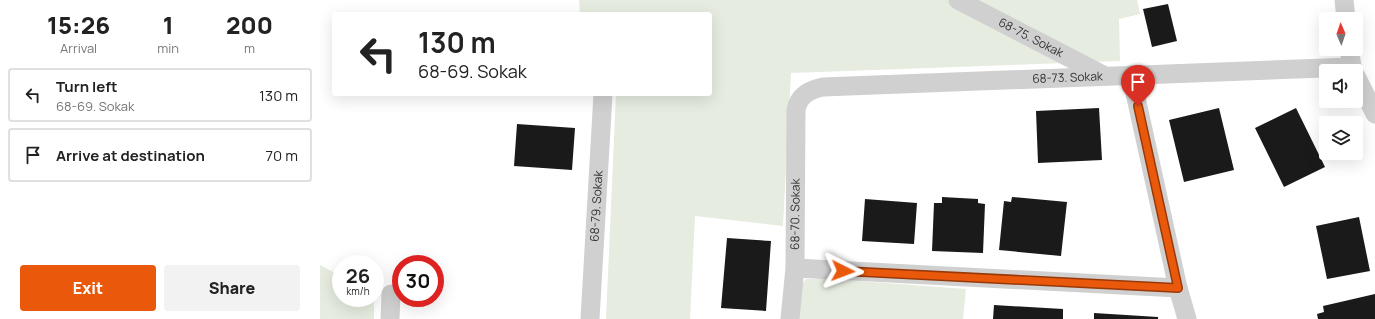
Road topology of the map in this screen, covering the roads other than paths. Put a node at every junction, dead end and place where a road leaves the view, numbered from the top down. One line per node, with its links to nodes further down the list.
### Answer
1 (958, 0): 6 (street, 68-75. Sokak)
2 (1344, 0): 3 (street)
3 (1345, 12)
4 (1319, 67): 5 (street, 68-73. Sokak)
5 (1131, 75): 6 (street, 68-73. Sokak); 12 (street)
6 (1104, 76): 9 (street, 68-73. Sokak)
7 (1363, 89): 10 (street)
8 (603, 96): 15 (street, 68-79. Sokak)
9 (796, 110): 11 (street, 68-70. Sokak)
10 (1375, 114)
11 (795, 268): 12 (street); 16 (street, 68-70. Sokak)
12 (1178, 288): 17 (street)
13 (391, 294): 14 (street)
14 (390, 319)
15 (590, 319)
16 (790, 319)
17 (1187, 319)

